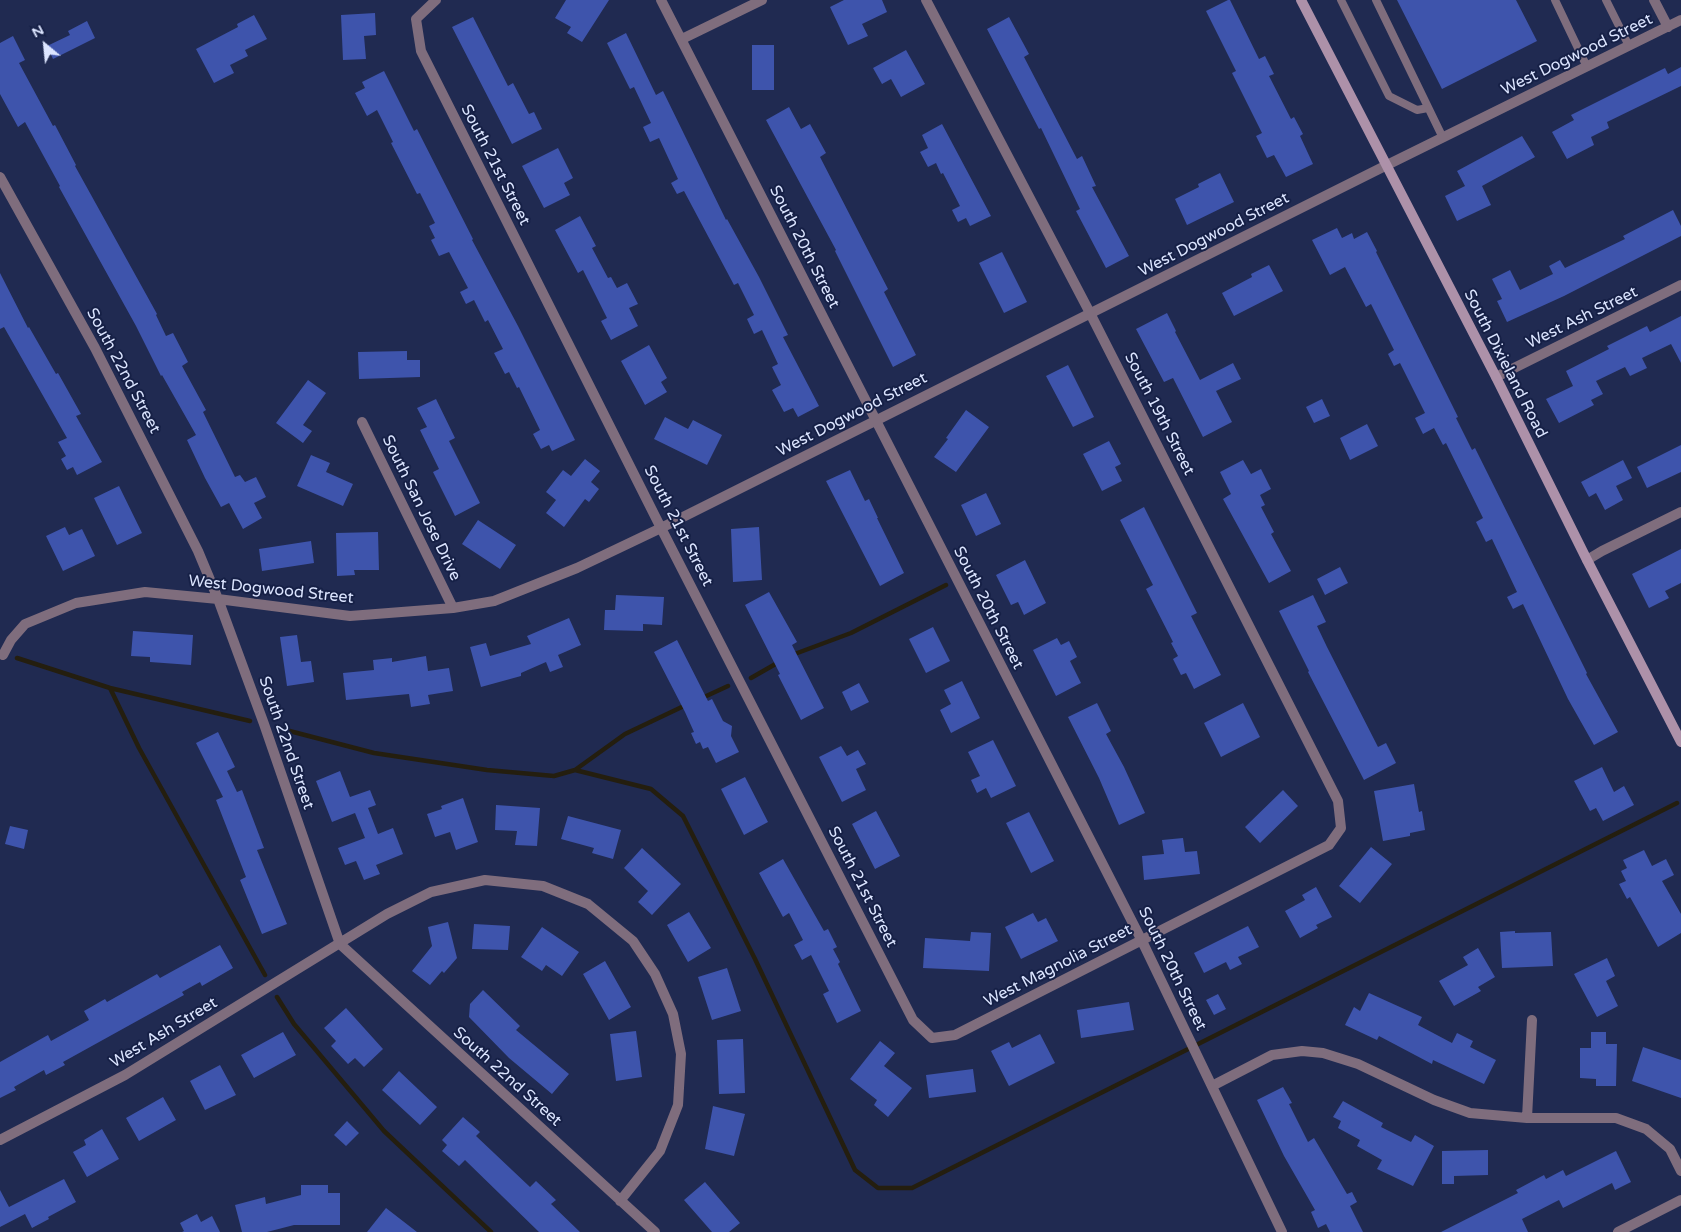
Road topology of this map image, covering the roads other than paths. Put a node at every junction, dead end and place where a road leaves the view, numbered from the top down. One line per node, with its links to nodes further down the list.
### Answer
1 (436, 0): 26 (street, South 21st Street)
2 (661, 0): 13 (street, South 20th Street)
3 (762, 0): 13 (street)
4 (926, 0): 21 (street, South 19th Street)
5 (1301, 0): 18 (main road, South Dixieland Road)
6 (1341, 0): 16 (lane)
7 (1376, 0): 16 (lane)
8 (1555, 0): 15 (lane)
9 (1606, 0): 14 (lane)
10 (1654, 0): 12 (street)
11 (1681, 20): 12 (street, West Dogwood Street)
12 (1668, 27): 14 (street, West Dogwood Street)
13 (682, 39): 23 (street, South 20th Street)
14 (1629, 46): 15 (street, West Dogwood Street)
15 (1587, 67): 17 (street, West Dogwood Street)
16 (1428, 108): 17 (lane)
17 (1443, 138): 18 (street, West Dogwood Street)
18 (1385, 166): 21 (street, West Dogwood Street); 22 (main road, South Dixieland Road)
19 (0, 177): 28 (street, South 22nd Street)
20 (1681, 285): 22 (street, West Ash Street)
21 (1090, 313): 23 (street, West Dogwood Street); 32 (street, South 19th Street)
22 (1496, 377): 27 (main road, South Dixieland Road)
23 (876, 420): 26 (street, West Dogwood Street); 33 (street, South 20th Street)
24 (362, 422): 29 (street, South San Jose Drive)
25 (1681, 512): 27 (street)
26 (661, 528): 29 (street, West Dogwood Street); 36 (street, South 21st Street)
27 (1587, 560): 31 (main road, South Dixieland Road)
28 (218, 599): 29 (street, West Dogwood Street); 30 (street, West Dogwood Street); 34 (street, South 22nd Street)
29 (453, 608)
30 (3, 655)
31 (1681, 742)
32 (1328, 845): 33 (street, West Magnolia Street)
33 (1142, 941): 36 (street, West Magnolia Street); 37 (street, South 20th Street)
34 (340, 944): 39 (street, West Ash Street); 42 (street, South 22nd Street); 42 (street, West Ash Street)
35 (1532, 1020): 38 (street)
36 (932, 1038)
37 (1212, 1086): 38 (street); 44 (street, South 20th Street)
38 (1527, 1118): 40 (street)
39 (0, 1140)
40 (1681, 1171)
41 (1681, 1200): 45 (street)
42 (620, 1201): 43 (street, South 22nd Street)
43 (655, 1232)
44 (1282, 1232)
45 (1618, 1232)

